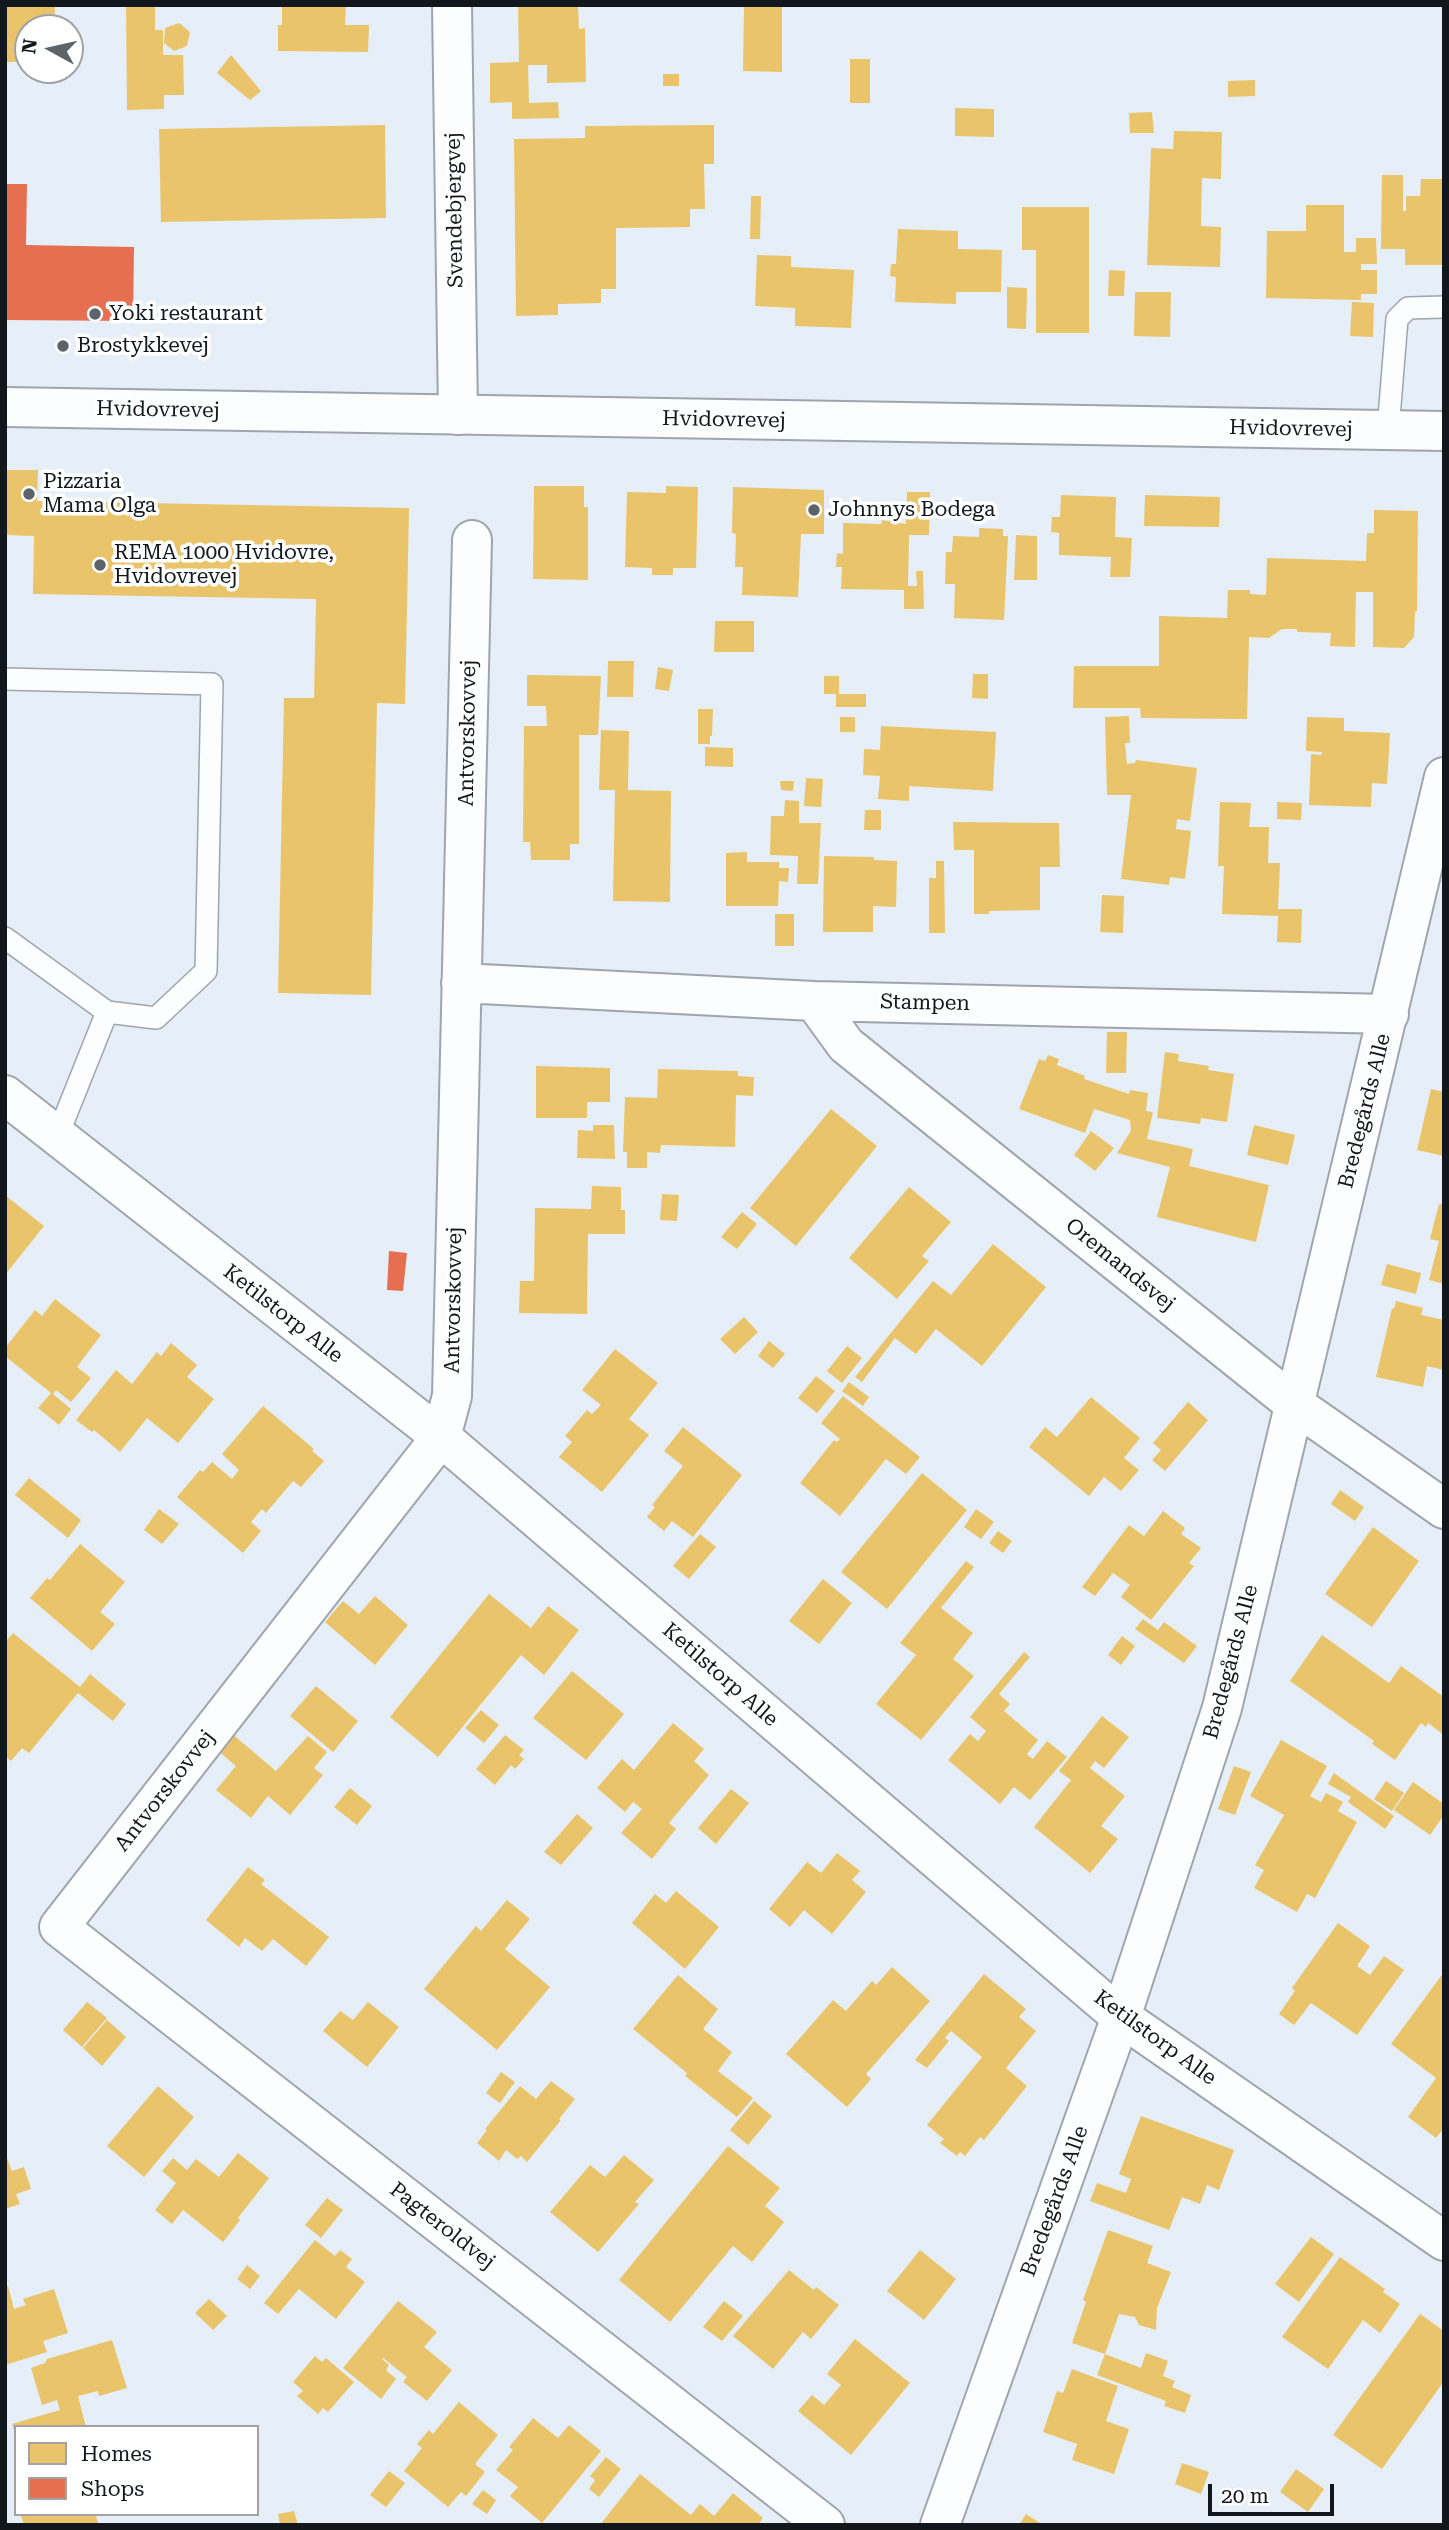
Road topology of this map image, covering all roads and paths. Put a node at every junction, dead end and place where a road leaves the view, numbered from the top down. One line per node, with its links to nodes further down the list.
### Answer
1 (452, 5): 4 (street, Svendebjergvej)
2 (1444, 307): 5 (lane)
3 (5, 407): 4 (street, Hvidovrevej)
4 (458, 415): 5 (street, Hvidovrevej)
5 (1388, 430): 6 (street, Hvidovrevej)
6 (1444, 431)
7 (472, 540): 11 (street, Antvorskovvej)
8 (5, 679): 13 (lane)
9 (1444, 776): 14 (street, Bredegårds Alle)
10 (5, 938): 13 (lane)
11 (461, 983): 12 (street, Stampen); 18 (street, Antvorskovvej)
12 (814, 1001): 14 (street, Stampen); 17 (street, Oremandsvej)
13 (107, 1012): 16 (lane)
14 (1389, 1014): 17 (street, Bredegårds Alle)
15 (5, 1095): 16 (street, Ketilstorp Alle)
16 (57, 1137): 18 (street, Ketilstorp Alle)
17 (1294, 1404): 19 (street, Oremandsvej); 21 (street, Bredegårds Alle)
18 (441, 1437): 20 (street, Antvorskovvej); 21 (street, Ketilstorp Alle)
19 (1444, 1509)
20 (59, 1927): 23 (street, Pagteroldvej)
21 (1121, 2017): 22 (street, Ketilstorp Alle); 24 (street, Bredegårds Alle)
22 (1444, 2241)
23 (825, 2525)
24 (940, 2525)

